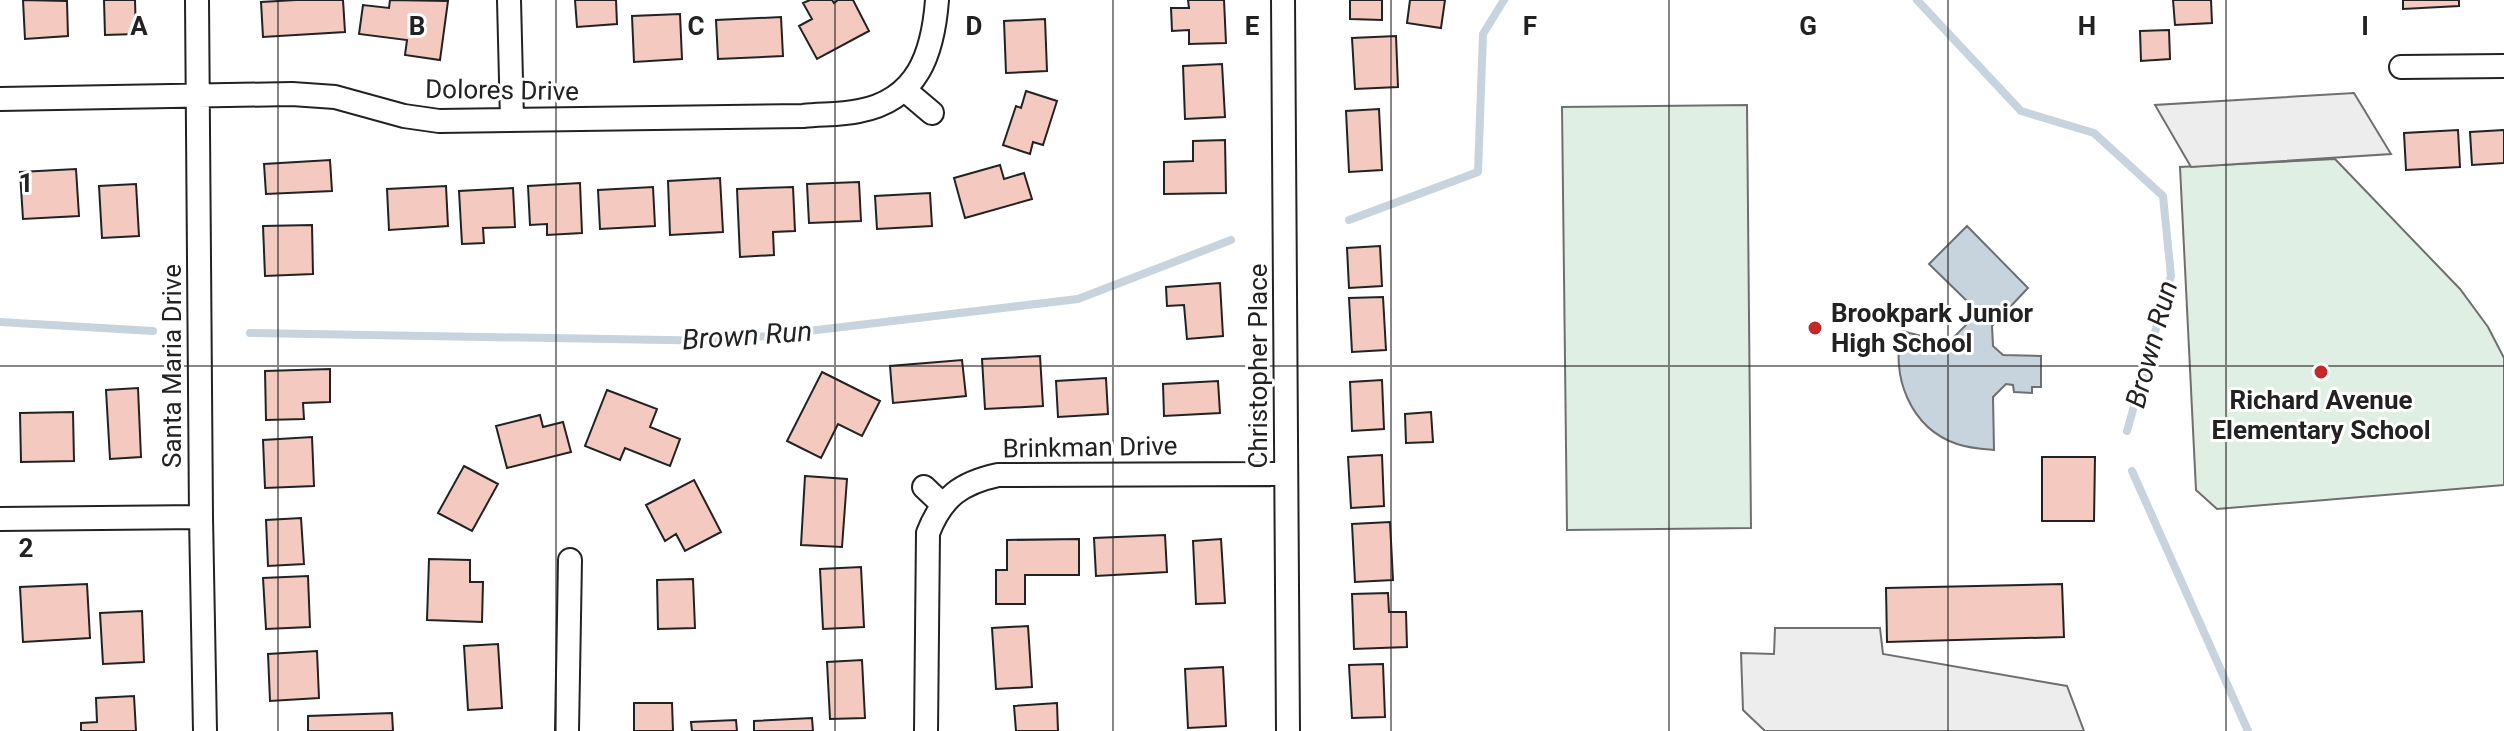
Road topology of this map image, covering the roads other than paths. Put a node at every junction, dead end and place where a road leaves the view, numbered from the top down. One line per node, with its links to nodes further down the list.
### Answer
1 (197, 0): 8 (street, Santa Maria Drive)
2 (509, 0): 11 (street)
3 (937, 0): 7 (street)
4 (1283, 0): 12 (street, Christopher Place)
5 (2504, 66): 6 (street)
6 (2401, 67)
7 (906, 91): 10 (street); 11 (street, Dolores Drive)
8 (198, 95): 9 (street, Dolores Drive); 11 (street, Dolores Drive); 15 (street, Santa Maria Drive)
9 (0, 99)
10 (932, 113)
11 (512, 120)
12 (1286, 474): 14 (street, Brinkman Drive); 21 (street, Christopher Place)
13 (924, 487): 14 (street)
14 (942, 504): 20 (street)
15 (201, 517): 16 (street); 18 (street, Santa Maria Drive)
16 (0, 519)
17 (570, 560): 19 (street)
18 (205, 731)
19 (567, 731)
20 (926, 731)
21 (1288, 731)

